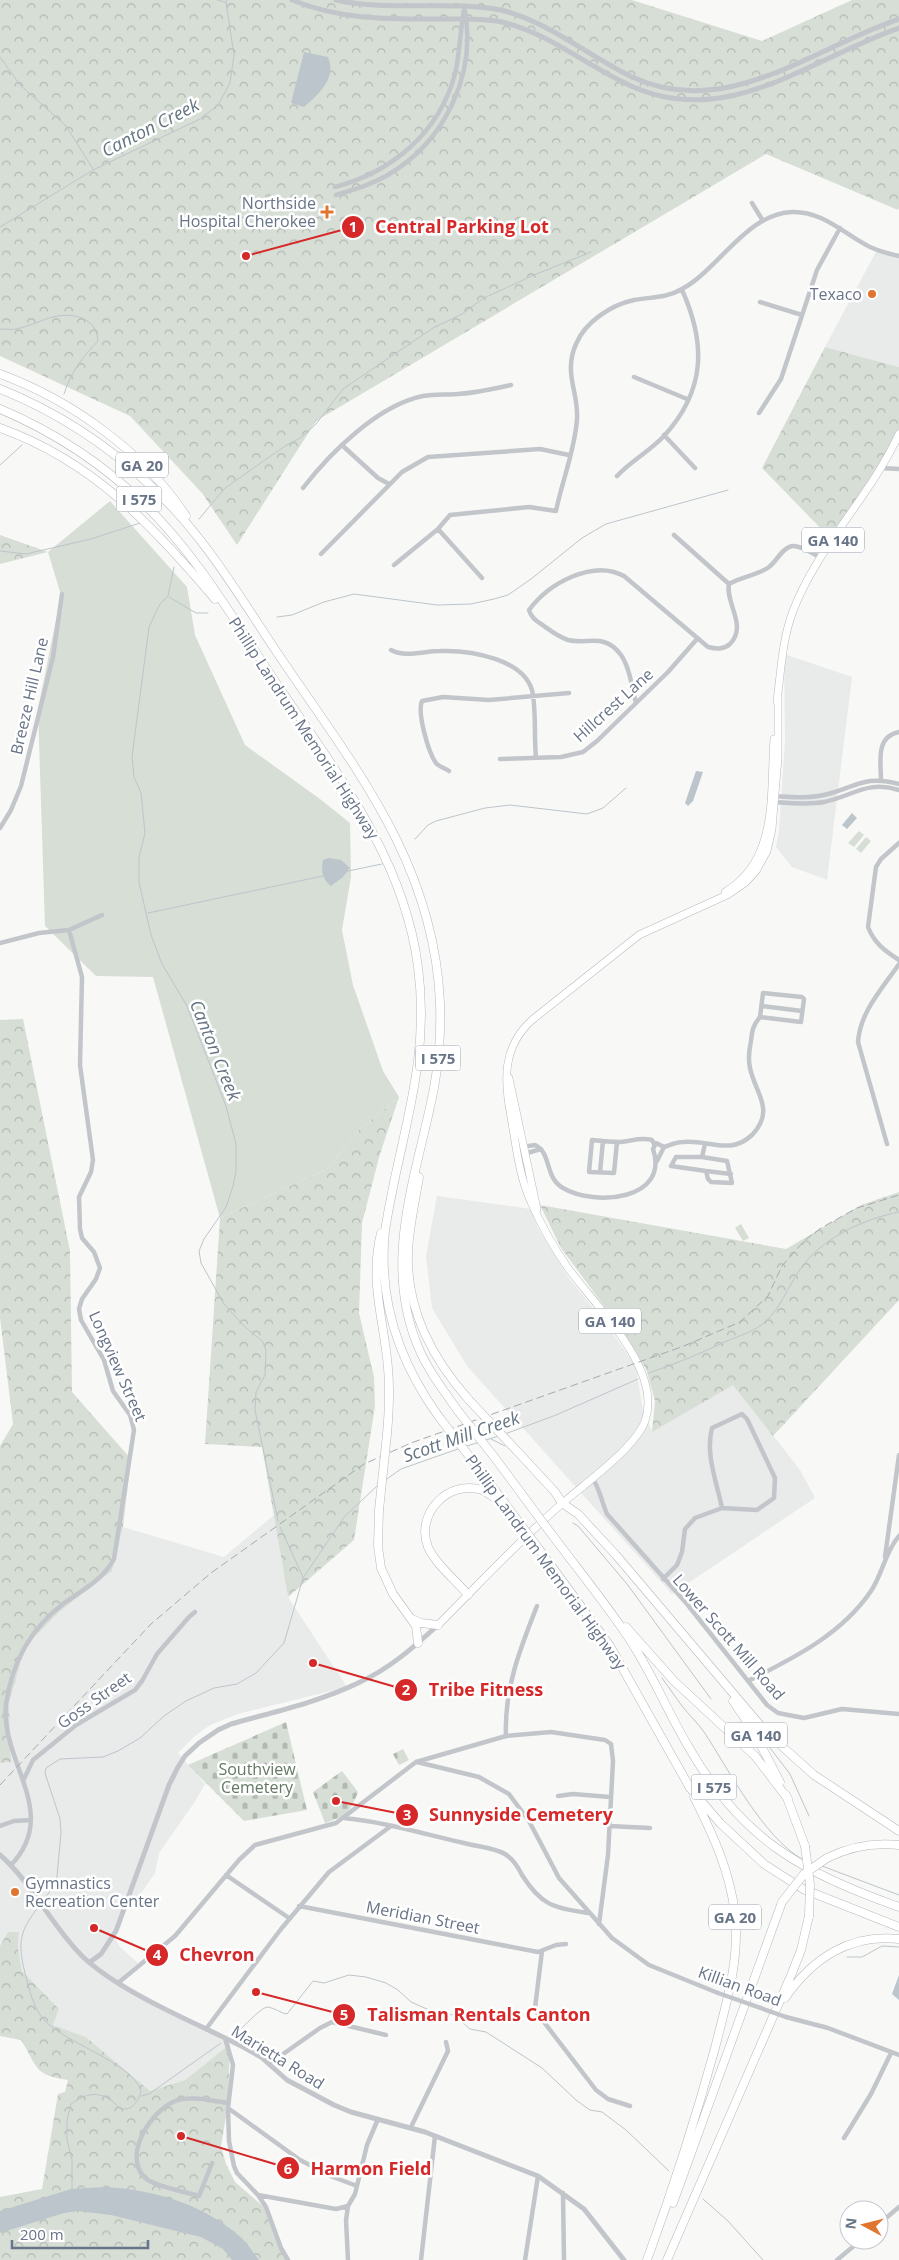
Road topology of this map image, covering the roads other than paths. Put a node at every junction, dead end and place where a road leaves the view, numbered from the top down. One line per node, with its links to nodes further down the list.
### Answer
1 (292, 0): 4 (street)
2 (336, 0): 3 (street)
3 (464, 6): 4 (street); 5 (street)
4 (465, 19): 6 (street); 7 (street); 8 (street)
5 (899, 19)
6 (899, 28)
7 (335, 187)
8 (336, 194)
9 (752, 203): 10 (street)
10 (763, 220): 11 (street); 13 (street)
11 (840, 228): 12 (street); 15 (street)
12 (899, 256)
13 (682, 290): 20 (street); 27 (street)
14 (760, 302): 15 (street)
15 (802, 315): 22 (street)
16 (0, 374): 36 (highway, GA 20)
17 (634, 377): 20 (street)
18 (511, 385): 26 (street)
19 (0, 389): 36 (highway, Phillip Landrum Memorial Highway / I 575)
20 (687, 399): 25 (street)
21 (0, 409): 43 (highway, Phillip Landrum Memorial Highway / I 575)
22 (759, 414)
23 (0, 428): 43 (highway, GA 20)
24 (899, 434): 29 (main road, GA 140)
25 (664, 435): 28 (street); 31 (street)
26 (343, 445): 32 (street); 33 (street)
27 (570, 456): 32 (street); 34 (street)
28 (694, 468)
29 (881, 468): 30 (street); 38 (main road, GA 140)
30 (899, 469)
31 (617, 476)
32 (389, 484): 37 (street)
33 (303, 488)
34 (438, 529): 39 (street); 40 (street)
35 (674, 534): 41 (street)
36 (211, 553): 68 (highway, Phillip Landrum Memorial Highway / I 575)
37 (321, 554)
38 (821, 558): 41 (street); 57 (main road, GA 140)
39 (394, 564)
40 (482, 578)
41 (729, 584): 44 (street)
42 (62, 594): 58 (street, Breeze Hill Lane)
43 (241, 629): 81 (highway, Phillip Landrum Memorial Highway / I 575)
44 (697, 639): 48 (street, Hillcrest Lane); 48 (street)
45 (391, 650): 47 (street)
46 (569, 693): 47 (street)
47 (534, 695): 50 (street); 52 (street)
48 (636, 703): 50 (street, Hillcrest Lane)
49 (899, 732): 53 (street)
50 (536, 757): 51 (street, Hillcrest Lane)
51 (500, 759)
52 (449, 771)
53 (881, 780): 54 (street); 55 (street); 57 (street)
54 (899, 784)
55 (881, 786): 56 (street); 57 (street)
56 (899, 790)
57 (773, 799): 75 (main road, GA 140)
58 (0, 828)
59 (899, 843): 63 (street)
60 (102, 915): 61 (street)
61 (69, 930): 62 (street); 104 (street, Longview Street)
62 (0, 942)
63 (899, 960)
64 (899, 964): 73 (street)
65 (762, 1006): 66 (street); 66 (street); 67 (street)
66 (802, 1011): 67 (street)
67 (760, 1017): 72 (street)
68 (426, 1127): 84 (highway, bridge); 93 (highway, Phillip Landrum Memorial Highway / I 575, bridge)
69 (603, 1141): 70 (street); 79 (street); 79 (street)
70 (617, 1142): 71 (street); 79 (street)
71 (654, 1144): 74 (street); 77 (street)
72 (704, 1144): 74 (street); 76 (street)
73 (887, 1144)
74 (664, 1147): 77 (street)
75 (520, 1151): 77 (street); 83 (main road, GA 140)
76 (702, 1157): 78 (street); 80 (street)
77 (657, 1161)
78 (706, 1171): 80 (street); 80 (street)
79 (600, 1172)
80 (731, 1174)
81 (391, 1197): 88 (highway, Phillip Landrum Memorial Highway / I 575, bridge); 96 (highway, bridge)
82 (899, 1455): 90 (street)
83 (592, 1478): 85 (main road, GA 140); 91 (street, Lower Scott Mill Road)
84 (555, 1492): 85 (main road); 86 (highway)
85 (574, 1492): 86 (main road, GA 140)
86 (562, 1503): 92 (main road, GA 140); 99 (highway, GA 140)
87 (722, 1508): 87 (street); 91 (street)
88 (510, 1511): 92 (highway); 105 (highway, Phillip Landrum Memorial Highway / I 575, bridge)
89 (899, 1536): 90 (street)
90 (884, 1560): 100 (street)
91 (663, 1579): 100 (street, Lower Scott Mill Road)
92 (468, 1594): 97 (main road)
93 (598, 1596): 108 (highway); 121 (highway, Phillip Landrum Memorial Highway / I 575)
94 (537, 1606): 102 (street)
95 (195, 1612): 104 (street, Goss Street)
96 (412, 1619): 97 (highway); 98 (highway)
97 (438, 1625): 98 (street)
98 (418, 1643): 129 (street)
99 (715, 1675): 108 (highway, GA 140); 115 (highway)
100 (748, 1682): 101 (street, Lower Scott Mill Road)
101 (899, 1714)
102 (506, 1736): 103 (street); 107 (street)
103 (416, 1762): 109 (street); 122 (street, Killian Road)
104 (23, 1781): 110 (street, Longview Street)
105 (690, 1788): 125 (highway, Phillip Landrum Memorial Highway / I 575); 160 (highway, GA 20)
106 (558, 1796): 107 (street)
107 (610, 1797): 113 (street)
108 (788, 1799): 131 (highway, bridge)
109 (344, 1818): 112 (street); 119 (street)
110 (31, 1820): 111 (street); 118 (street, Longview Street)
111 (0, 1826)
112 (391, 1826): 120 (street); 122 (street)
113 (609, 1826): 114 (street); 124 (street)
114 (650, 1828)
115 (899, 1831)
116 (899, 1844): 160 (highway, bridge)
117 (0, 1855): 118 (street, Marietta Road)
118 (11, 1866): 129 (street, Marietta Road)
119 (226, 1875): 123 (street); 130 (street)
120 (299, 1906): 123 (street); 128 (street, Meridian Street)
121 (899, 1907)
122 (588, 1913): 124 (street, Killian Road)
123 (289, 1918): 132 (street)
124 (599, 1924): 136 (street, Killian Road, bridge)
125 (899, 1927)
126 (899, 1939): 131 (highway)
127 (566, 1944): 128 (street)
128 (542, 1951): 140 (street)
129 (90, 1962): 130 (street, Marietta Road)
130 (118, 1983): 132 (street, Marietta Road)
131 (777, 2010): 161 (highway)
132 (206, 2029): 134 (street, Marietta Road)
133 (386, 2035): 138 (street)
134 (225, 2038): 138 (street, Marietta Road); 139 (street)
135 (446, 2042): 142 (street)
136 (891, 2053): 137 (street, Killian Road); 144 (street)
137 (899, 2054)
138 (269, 2064): 141 (street, Marietta Road)
139 (228, 2106): 145 (street); 147 (street); 149 (street)
140 (630, 2106)
141 (378, 2119): 142 (street, Marietta Road); 147 (street)
142 (411, 2127): 143 (street, Marietta Road)
143 (435, 2136): 146 (street, Marietta Road); 156 (street)
144 (844, 2138)
145 (212, 2163)
146 (538, 2176): 148 (street, Marietta Road); 157 (street)
147 (357, 2186): 150 (street)
148 (563, 2193): 158 (street); 159 (street, Marietta Road)
149 (258, 2195): 150 (street); 154 (street)
150 (348, 2206): 155 (street)
151 (899, 2207): 152 (street)
152 (889, 2216)
153 (849, 2250): 162 (street)
154 (288, 2260)
155 (348, 2260)
156 (421, 2260)
157 (525, 2260)
158 (564, 2260)
159 (624, 2260)
160 (647, 2260)
161 (667, 2260)
162 (837, 2260)

